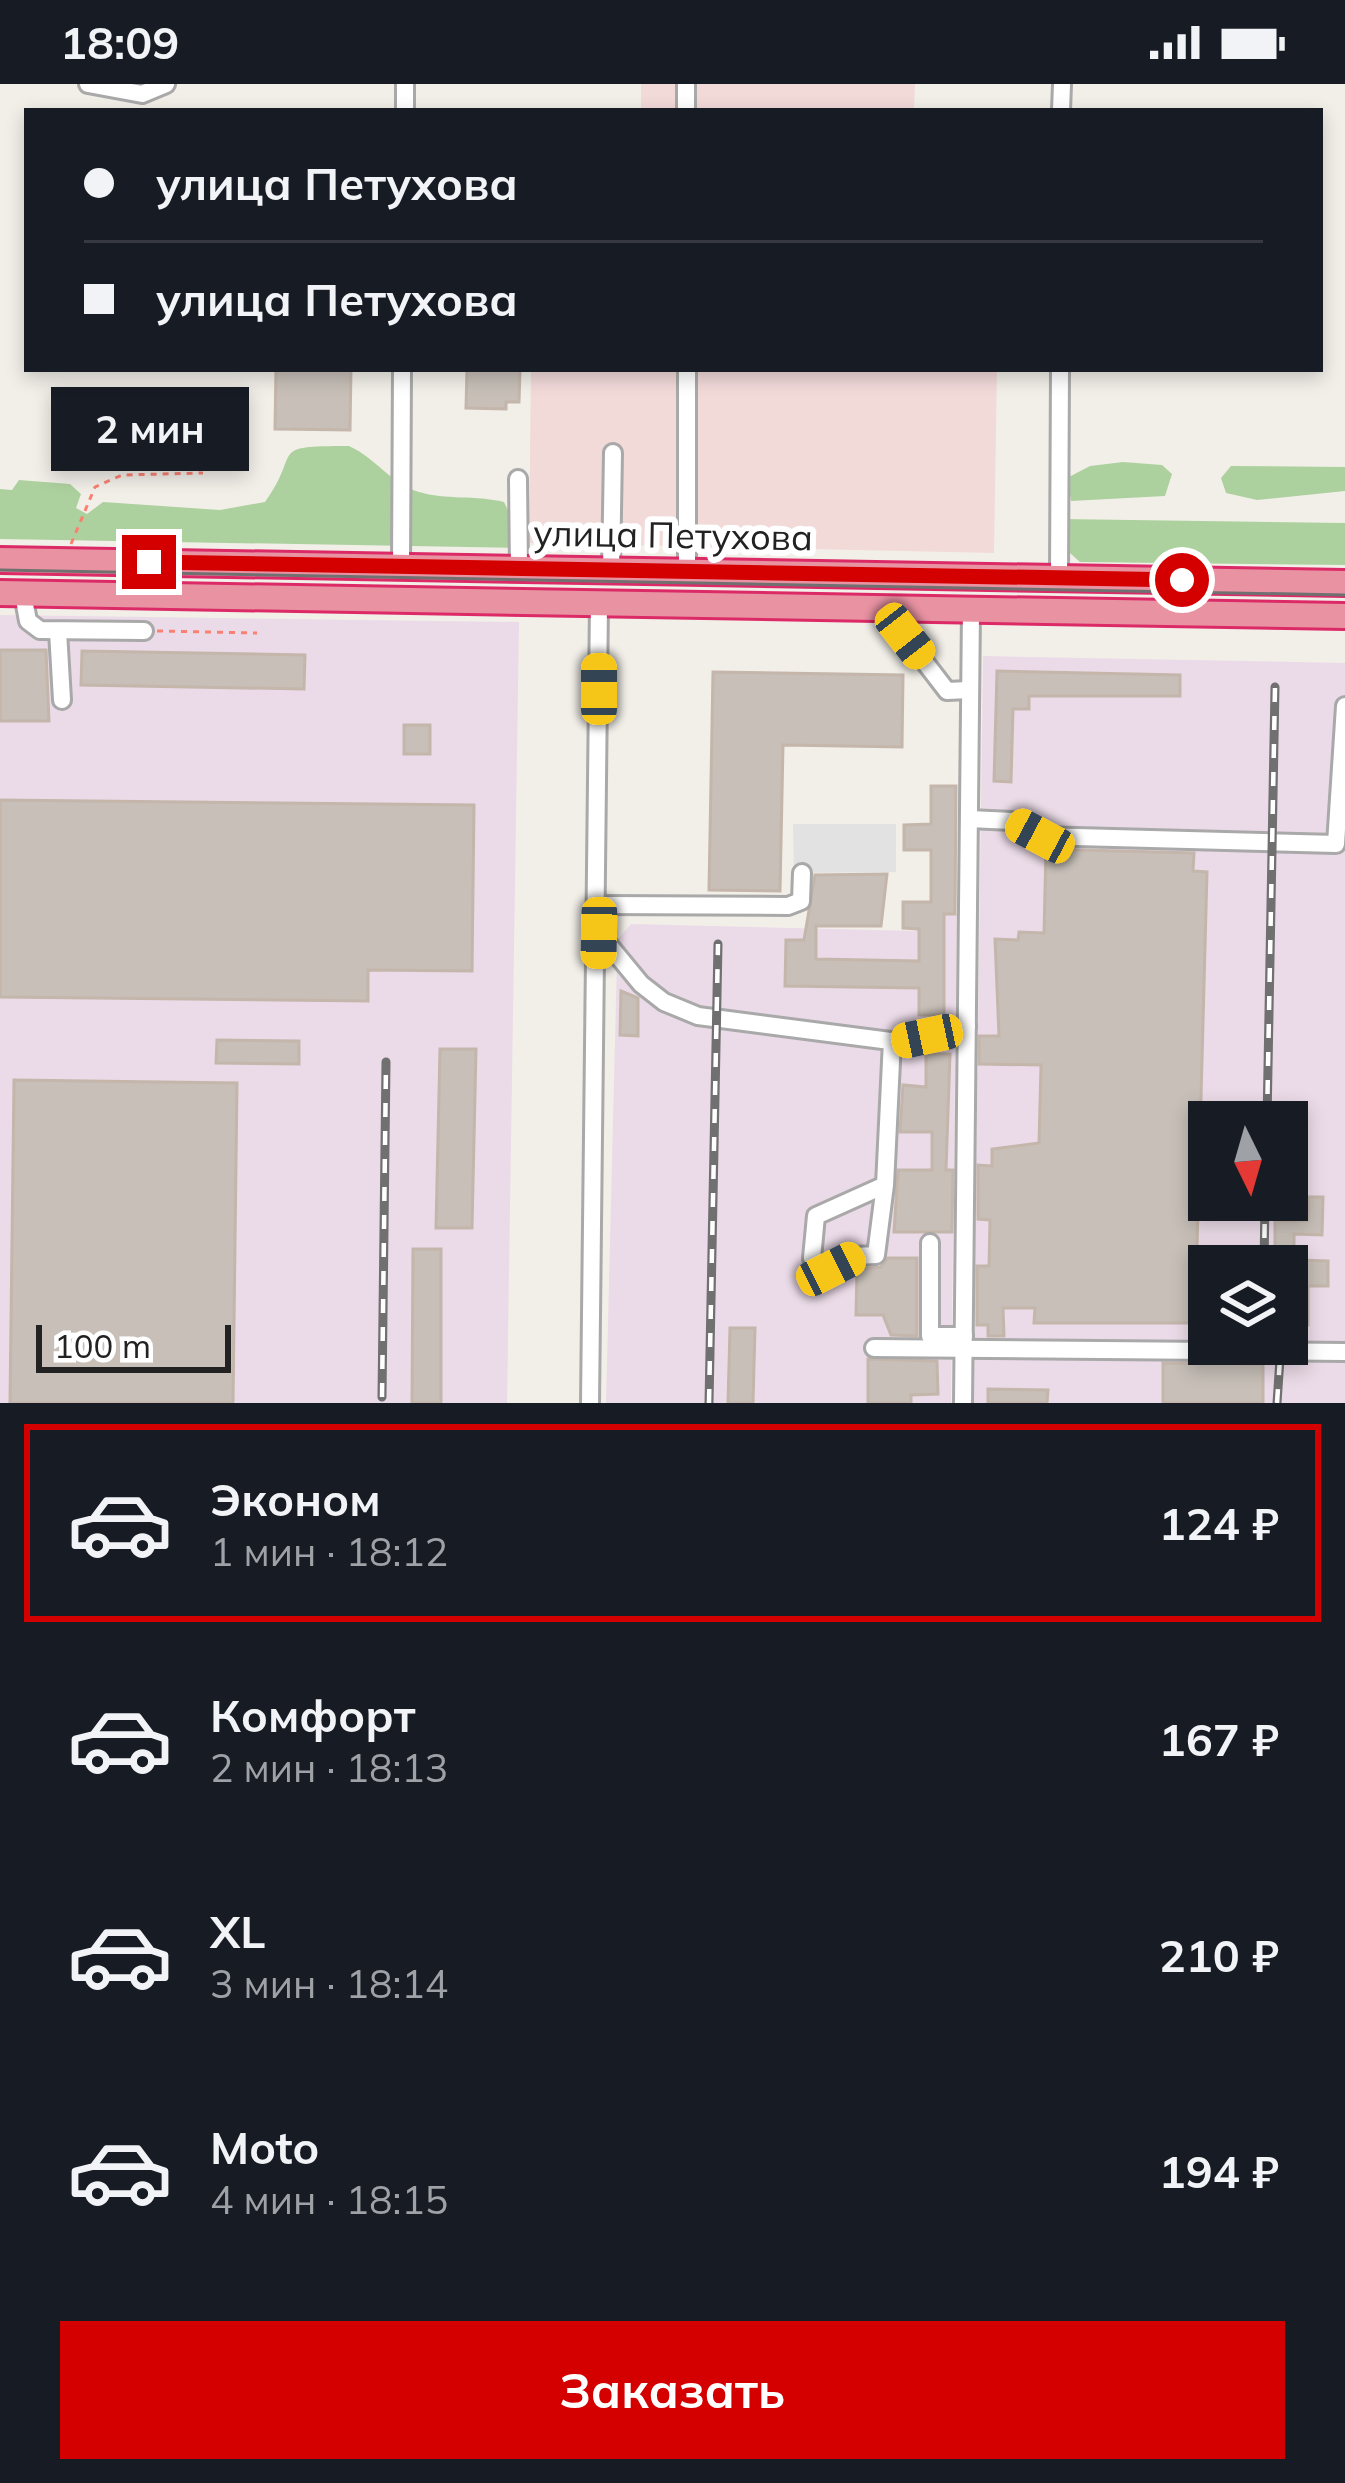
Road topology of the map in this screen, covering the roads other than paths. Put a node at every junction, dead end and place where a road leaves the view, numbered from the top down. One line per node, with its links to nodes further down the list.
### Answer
1 (88, 84): 2 (street)
2 (166, 84)
3 (402, 372): 9 (street)
4 (687, 372): 12 (street)
5 (1060, 372): 13 (street)
6 (613, 453): 11 (street)
7 (518, 479): 10 (street)
8 (0, 560): 9 (highway, улица Петухова)
9 (401, 567): 10 (highway, улица Петухова)
10 (518, 569): 11 (highway, улица Петухова)
11 (611, 571): 12 (highway, улица Петухова)
12 (687, 572): 13 (highway, улица Петухова)
13 (1060, 578): 14 (highway, улица Петухова)
14 (1146, 580): 15 (highway, улица Петухова); 21 (highway)
15 (1252, 581): 16 (highway, улица Петухова); 22 (highway)
16 (1345, 583)
17 (11, 594): 18 (highway, улица Петухова); 24 (street)
18 (599, 603): 19 (highway, улица Петухова); 31 (street)
19 (884, 609): 20 (highway, улица Петухова); 26 (street)
20 (971, 610): 21 (highway, улица Петухова); 26 (street)
21 (1145, 614): 22 (highway, улица Петухова)
22 (1255, 615): 23 (highway, улица Петухова)
23 (1345, 616)
24 (58, 631): 25 (street); 27 (street)
25 (144, 631)
26 (969, 691): 29 (street)
27 (62, 700)
28 (1345, 706): 29 (street)
29 (968, 819): 33 (street)
30 (802, 873): 31 (street)
31 (598, 905): 32 (street)
32 (599, 933): 34 (street); 40 (street)
33 (967, 1026): 34 (street); 37 (street)
34 (892, 1041): 35 (street)
35 (885, 1185): 35 (street)
36 (930, 1243): 37 (street)
37 (964, 1343): 38 (street); 39 (street); 41 (street)
38 (874, 1348)
39 (1345, 1352)
40 (590, 1403)
41 (963, 1403)

